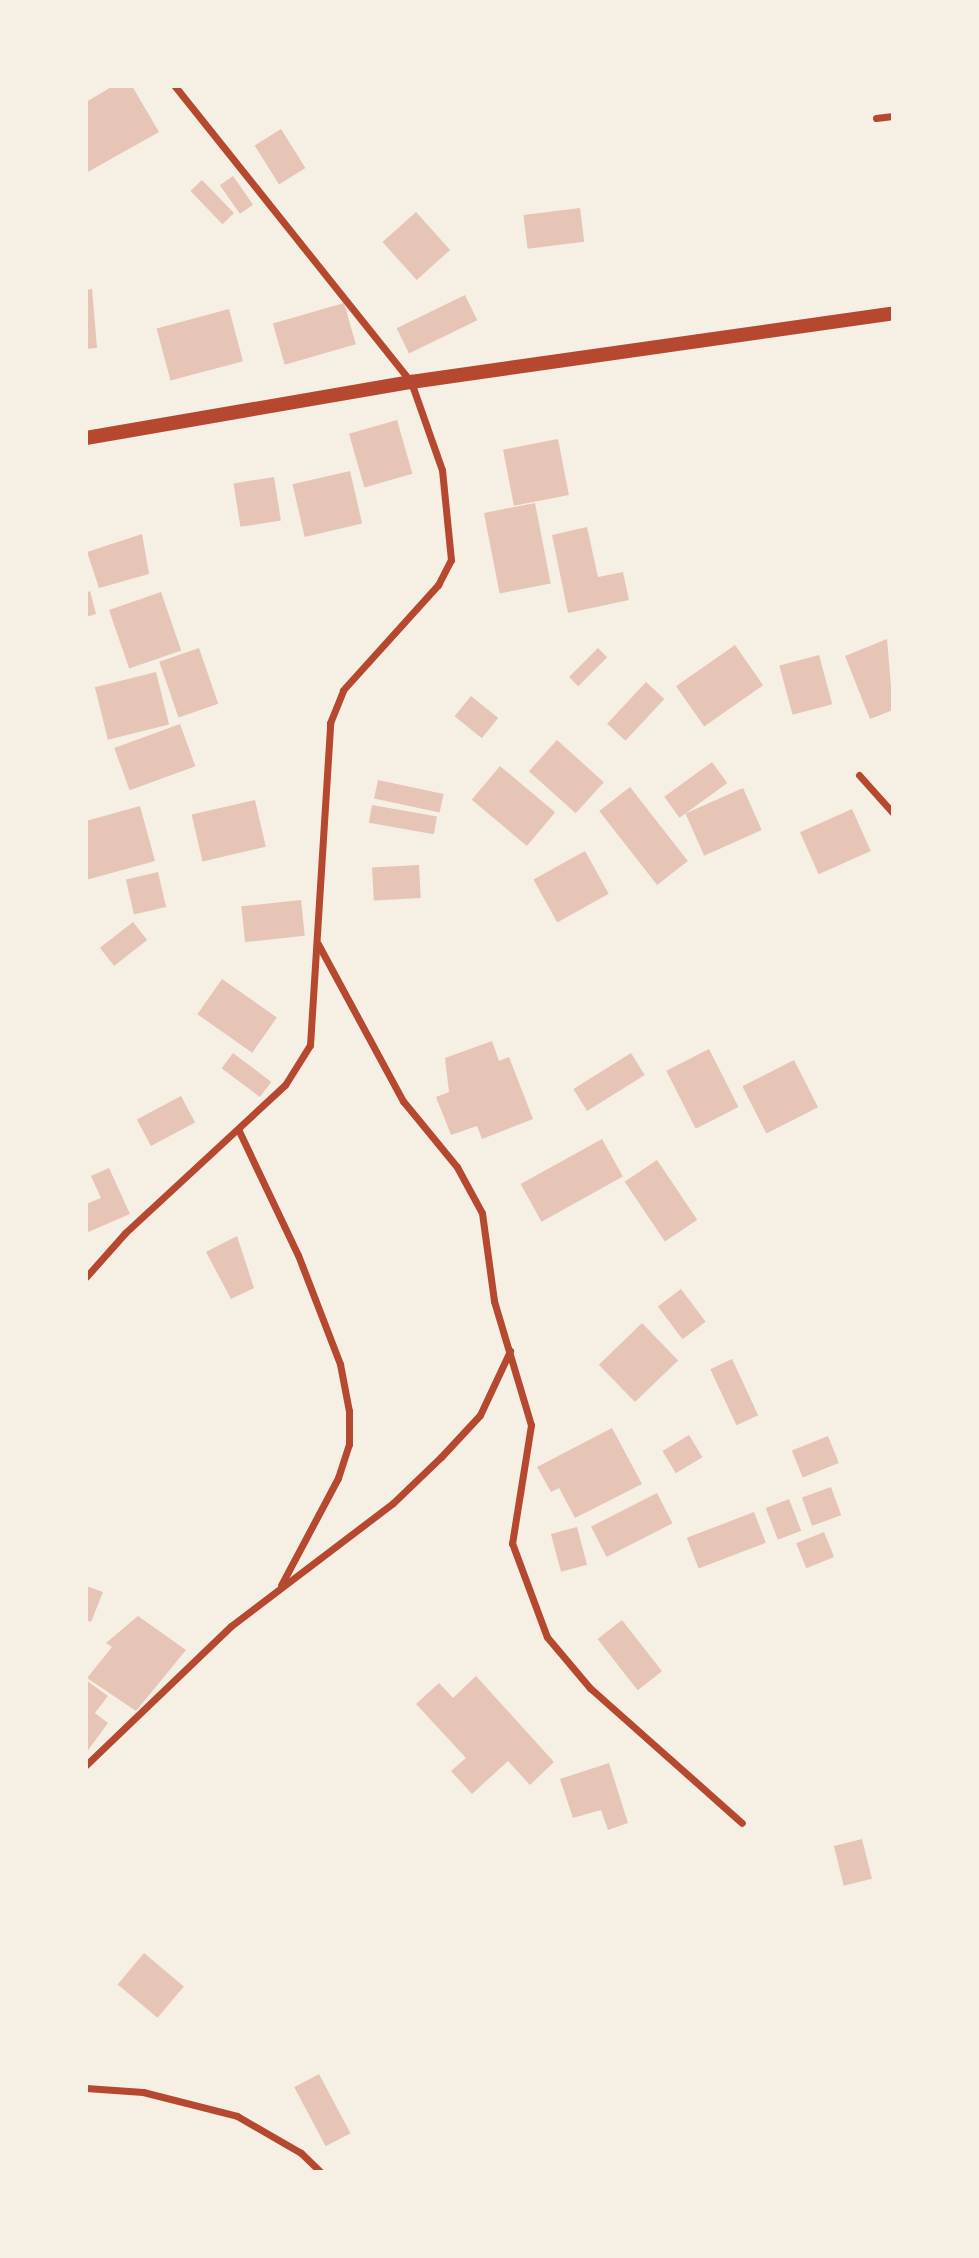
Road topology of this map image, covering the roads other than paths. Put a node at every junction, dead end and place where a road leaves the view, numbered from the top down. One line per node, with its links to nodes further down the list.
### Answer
1 (175, 86): 5 (street)
2 (893, 116): 3 (street)
3 (876, 118)
4 (893, 313): 5 (main road)
5 (411, 382): 6 (main road); 9 (street)
6 (86, 439)
7 (859, 775): 8 (street)
8 (893, 813)
9 (318, 943): 10 (street); 12 (street)
10 (239, 1131): 11 (street); 13 (street)
11 (86, 1277)
12 (510, 1350): 13 (street); 15 (street)
13 (279, 1589): 14 (street)
14 (86, 1765)
15 (742, 1823)
16 (86, 2088): 17 (street)
17 (321, 2172)

